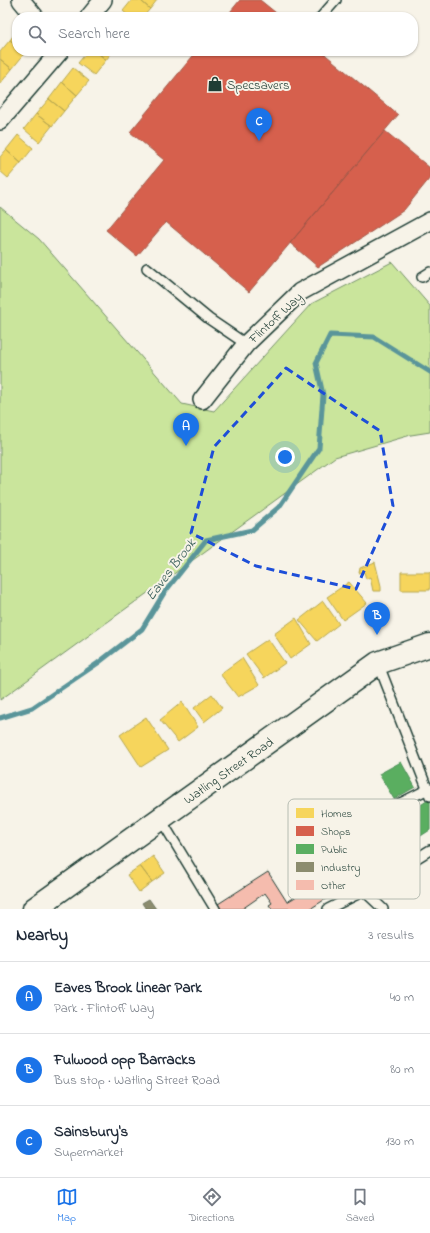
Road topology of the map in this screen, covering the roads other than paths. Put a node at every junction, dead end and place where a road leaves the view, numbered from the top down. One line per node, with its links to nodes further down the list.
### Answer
1 (21, 0): 4 (street)
2 (103, 0): 5 (street)
3 (336, 0): 6 (lane)
4 (31, 12)
5 (92, 12)
6 (326, 12)
7 (56, 56): 8 (street)
8 (0, 122)
9 (430, 220): 13 (street, Flintoff Way)
10 (147, 268): 13 (lane)
11 (430, 272): 12 (lane)
12 (422, 277)
13 (246, 344): 14 (street, Flintoff Way)
14 (202, 400)
15 (430, 645): 16 (main road, Watling Street Road)
16 (378, 663): 17 (lane); 19 (main road, Watling Street Road)
17 (429, 791): 18 (lane)
18 (412, 799)
19 (160, 818): 24 (main road, Watling Street Road); 25 (lane)
20 (430, 850): 21 (lane)
21 (420, 856)
22 (348, 899): 26 (lane)
23 (372, 899): 27 (lane)
24 (34, 909)
25 (215, 909)
26 (328, 909)
27 (383, 909)

